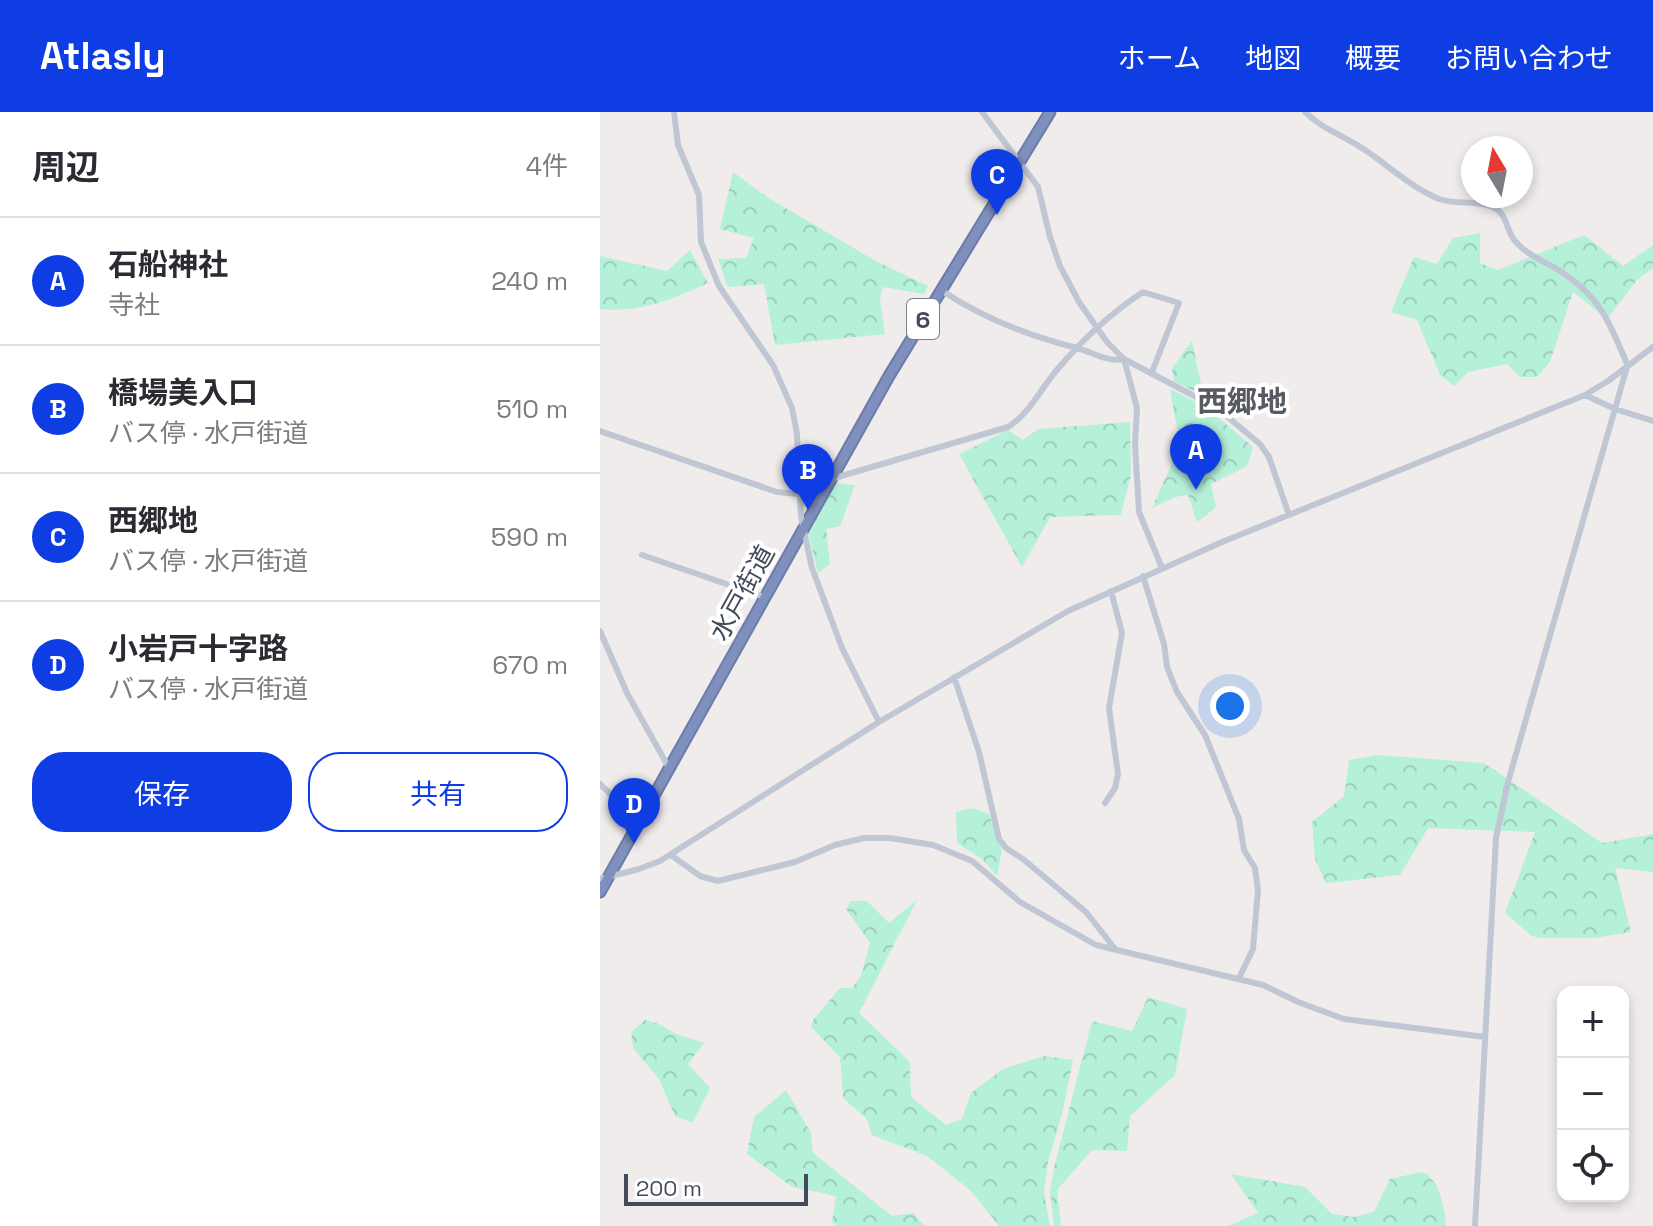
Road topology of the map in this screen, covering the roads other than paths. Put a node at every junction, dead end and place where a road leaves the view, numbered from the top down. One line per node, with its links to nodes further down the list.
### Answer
1 (674, 112): 17 (street)
2 (982, 112): 5 (street)
3 (1050, 112): 5 (highway, 水戸街道 / 6)
4 (1305, 112): 11 (street)
5 (1019, 162): 6 (highway, 水戸街道 / 6); 7 (street)
6 (941, 290): 9 (street); 18 (highway, 水戸街道 / 6)
7 (1096, 327): 9 (street); 10 (street); 12 (street)
8 (1653, 347): 11 (street)
9 (1076, 348): 10 (street); 18 (street)
10 (1124, 359): 12 (street); 23 (street)
11 (1628, 366): 13 (street); 14 (street)
12 (1152, 372): 20 (street)
13 (1585, 395): 14 (street); 20 (street)
14 (1615, 409): 15 (street); 39 (street)
15 (1653, 421)
16 (600, 431): 19 (street)
17 (799, 473): 18 (street); 19 (street)
18 (831, 479): 21 (highway, 水戸街道 / 6)
19 (798, 494): 21 (street)
20 (1289, 515): 23 (street)
21 (802, 530): 26 (highway, 水戸街道 / 6); 29 (street)
22 (642, 555): 26 (street)
23 (1162, 568): 24 (street)
24 (1143, 576): 25 (street); 38 (street)
25 (1111, 591): 28 (street); 32 (street)
26 (764, 597): 30 (highway, 水戸街道 / 6)
27 (600, 631): 30 (street)
28 (954, 677): 29 (street); 37 (street)
29 (879, 722): 34 (street)
30 (669, 768): 33 (highway, 水戸街道 / 6)
31 (600, 784): 33 (street)
32 (1105, 803)
33 (639, 822): 35 (highway, 水戸街道 / 6)
34 (671, 855): 35 (street); 37 (street)
35 (604, 878): 36 (highway, 水戸街道 / 6)
36 (600, 892)
37 (1116, 950): 38 (street)
38 (1239, 978): 39 (street)
39 (1485, 1037): 40 (street)
40 (1475, 1226)

